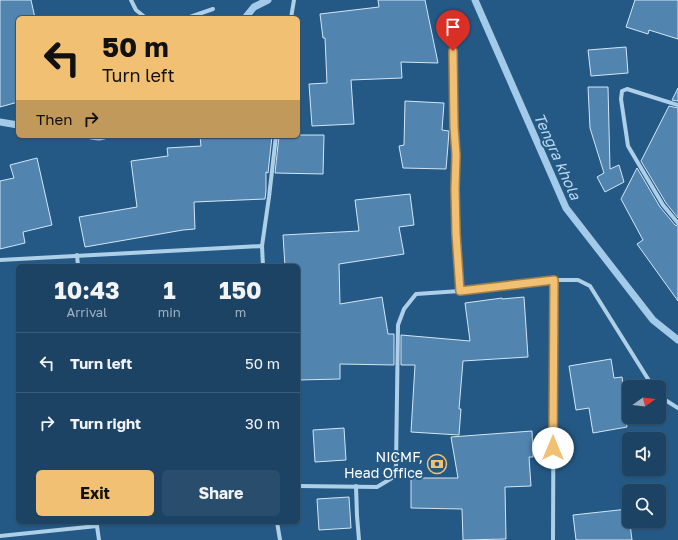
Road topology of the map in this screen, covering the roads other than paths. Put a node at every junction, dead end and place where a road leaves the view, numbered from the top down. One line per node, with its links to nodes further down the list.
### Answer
1 (131, 0): 4 (street)
2 (294, 2): 6 (street)
3 (213, 10): 5 (street)
4 (144, 16)
5 (194, 16)
6 (291, 16)
7 (453, 51): 17 (street)
8 (678, 105): 10 (street)
9 (276, 138): 11 (street)
10 (678, 223)
11 (262, 246): 12 (street); 15 (street)
12 (77, 256): 13 (street); 14 (street)
13 (0, 260)
14 (78, 264)
15 (263, 264)
16 (554, 280): 17 (street); 18 (street); 29 (street)
17 (460, 291): 22 (street)
18 (649, 380)
19 (666, 400): 20 (street)
20 (678, 408)
21 (300, 486): 22 (street)
22 (356, 486): 28 (street)
23 (97, 524): 25 (street); 26 (street)
24 (277, 524): 27 (street)
25 (0, 536)
26 (99, 540)
27 (280, 540)
28 (359, 540)
29 (553, 540)

